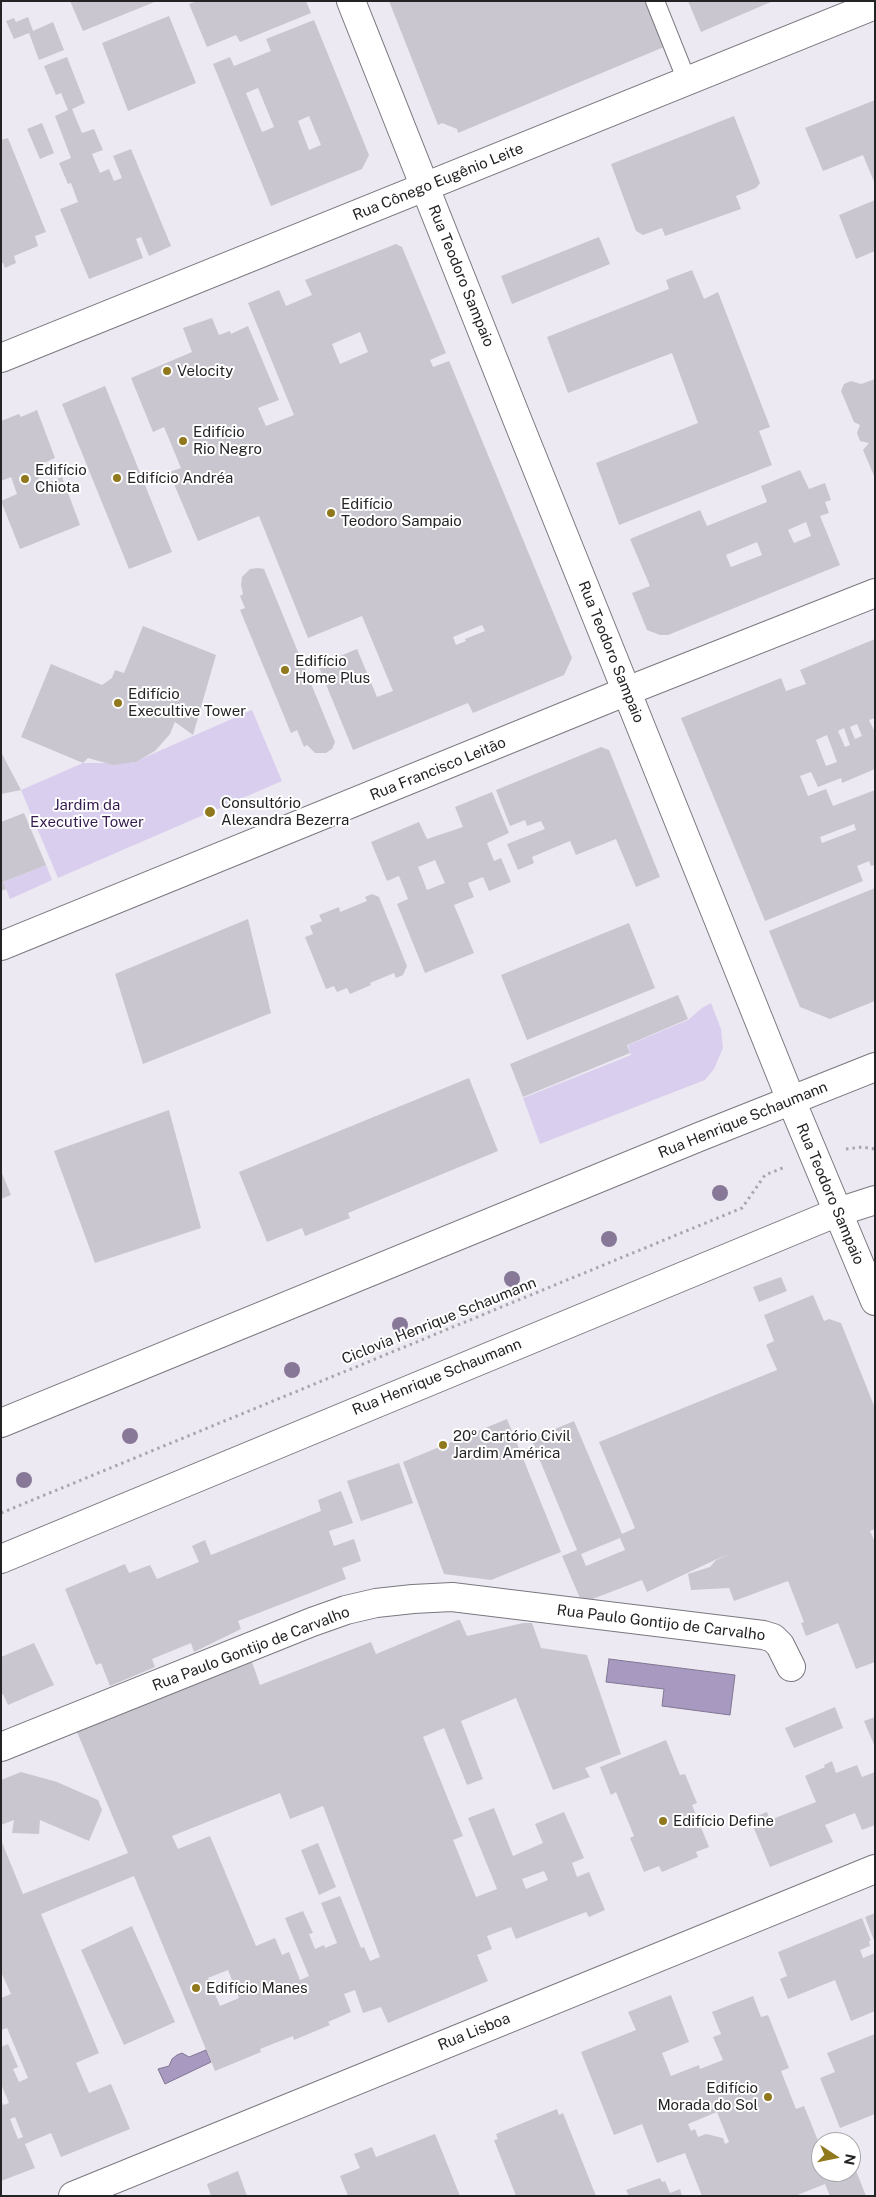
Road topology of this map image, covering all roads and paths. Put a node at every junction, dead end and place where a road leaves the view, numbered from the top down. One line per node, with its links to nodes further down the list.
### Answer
1 (351, 1): 5 (street, Rua Teodoro Sampaio)
2 (655, 1): 4 (lane)
3 (875, 5): 4 (street, Rua Cônego Eugênio Leite)
4 (687, 81): 5 (street, Rua Cônego Eugênio Leite)
5 (425, 188): 6 (street, Rua Cônego Eugênio Leite); 8 (street, Rua Teodoro Sampaio)
6 (1, 358)
7 (875, 593): 8 (street, Rua Francisco Leitão)
8 (627, 691): 9 (street, Rua Francisco Leitão); 11 (street, Rua Teodoro Sampaio)
9 (1, 946)
10 (875, 1067): 11 (street, Rua Henrique Schaumann)
11 (791, 1100): 13 (street, Rua Teodoro Sampaio); 17 (street, Rua Henrique Schaumann)
12 (875, 1149): 13 (path, Ciclovia Henrique Schaumann)
13 (814, 1155): 15 (street, Rua Teodoro Sampaio); 18 (path, Ciclovia Henrique Schaumann)
14 (875, 1200): 15 (street, Rua Henrique Schaumann)
15 (838, 1212): 16 (street, Rua Teodoro Sampaio); 19 (street, Rua Henrique Schaumann)
16 (875, 1302)
17 (1, 1423)
18 (1, 1513)
19 (1, 1559)
20 (791, 1668): 21 (street, Rua Paulo Gontijo de Carvalho)
21 (1, 1747)
22 (875, 1869): 23 (street, Rua Lisboa)
23 (73, 2196)

